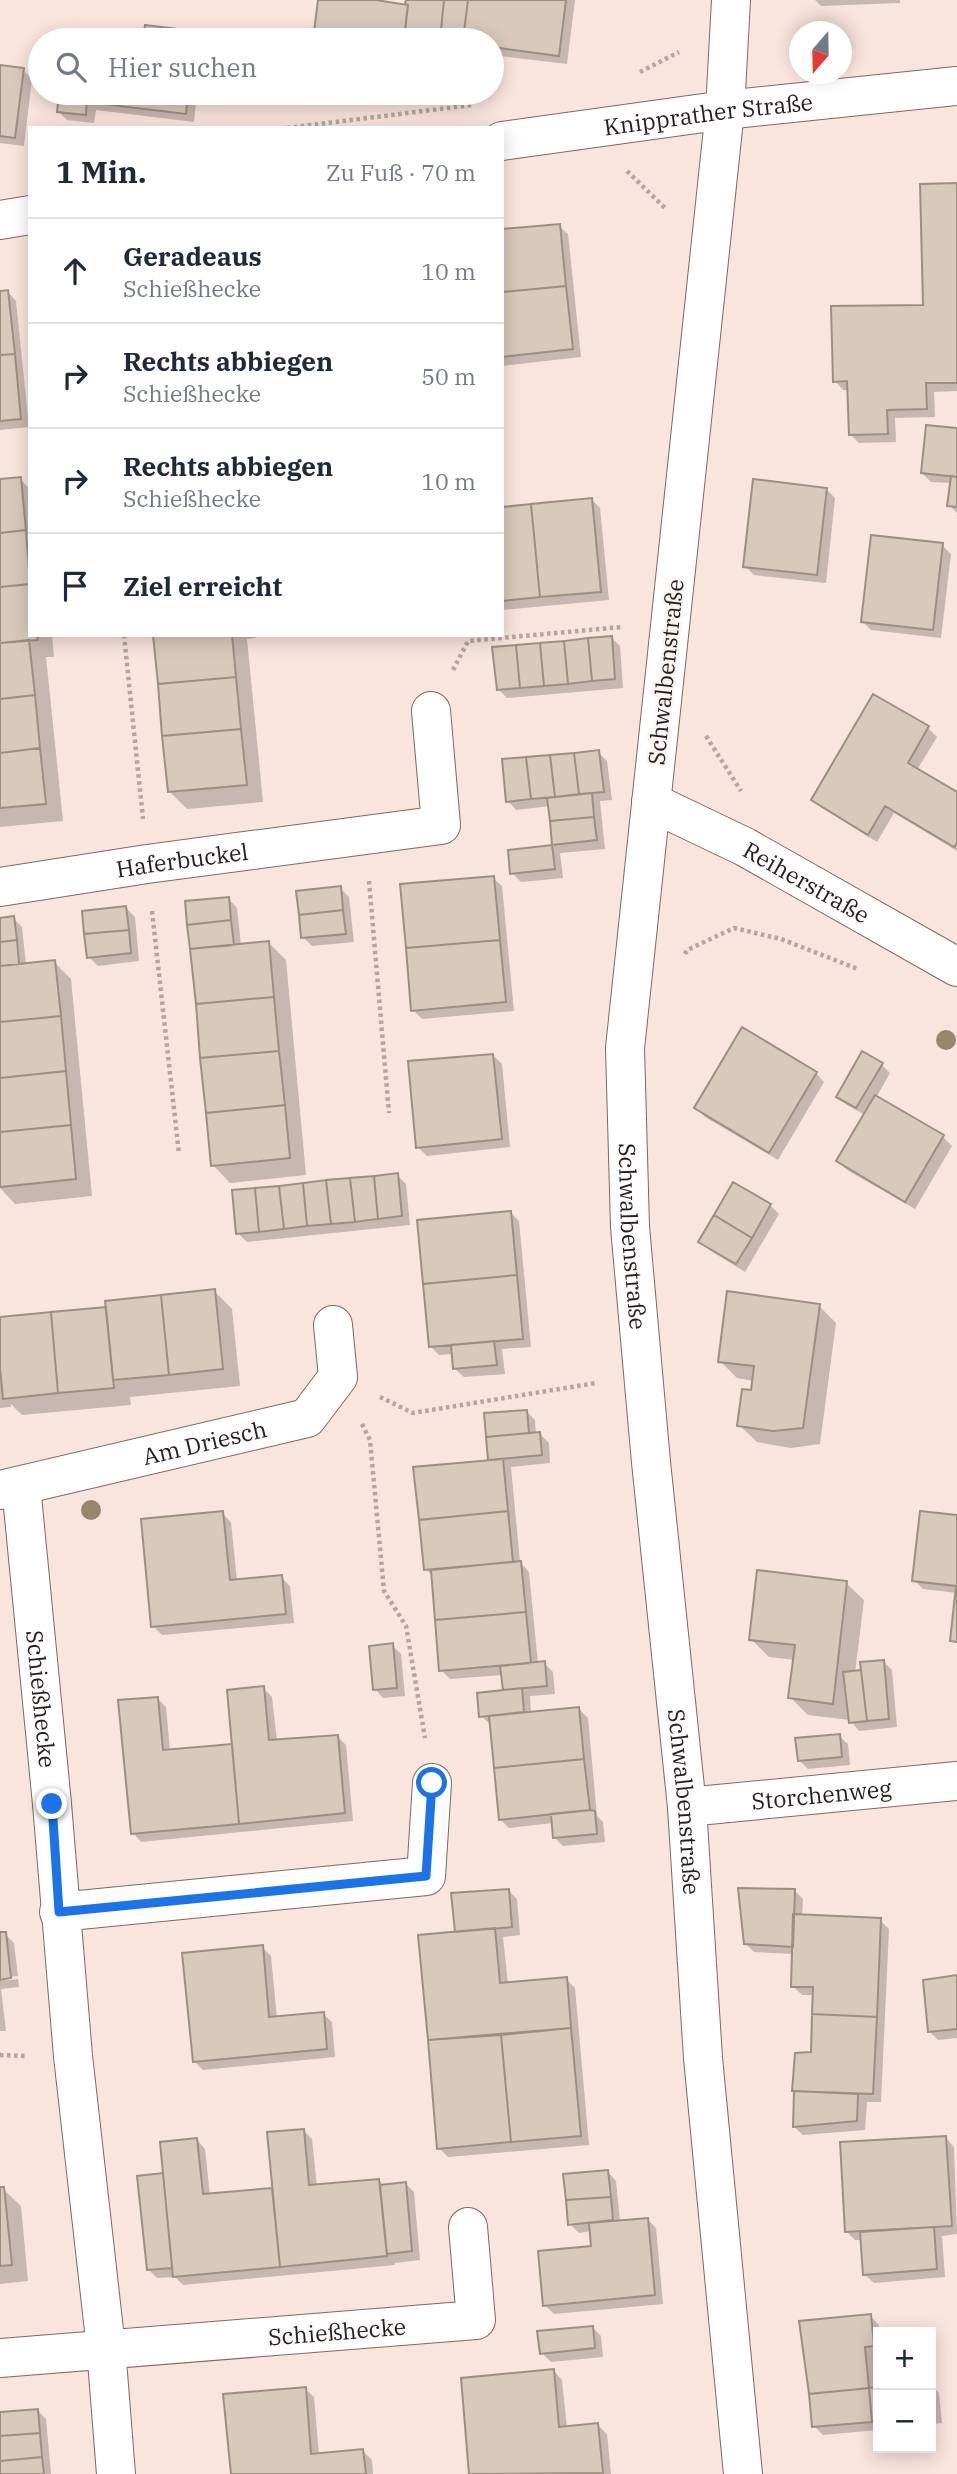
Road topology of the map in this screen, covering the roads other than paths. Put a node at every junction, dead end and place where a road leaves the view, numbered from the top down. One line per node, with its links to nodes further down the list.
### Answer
1 (731, 0): 3 (street, Schwalbenstraße)
2 (957, 86): 3 (street, Knipprather Straße)
3 (725, 110): 4 (street, Knipprather Straße); 8 (street, Schwalbenstraße)
4 (504, 141)
5 (28, 215): 6 (street)
6 (0, 219)
7 (430, 711): 9 (street, Haferbuckel)
8 (652, 802): 10 (street, Reiherstraße); 15 (street, Schwalbenstraße)
9 (0, 887)
10 (957, 967)
11 (333, 1325): 12 (street, Am Driesch)
12 (10, 1488): 16 (street, Schießhecke)
13 (957, 1781): 15 (street, Storchenweg)
14 (432, 1783): 16 (street)
15 (687, 1807): 21 (street, Schwalbenstraße)
16 (59, 1912): 18 (street, Schießhecke)
17 (468, 2227): 18 (street, Schießhecke)
18 (106, 2348): 19 (street, Schießhecke); 20 (street, Schießhecke)
19 (0, 2358)
20 (116, 2474)
21 (743, 2474)

